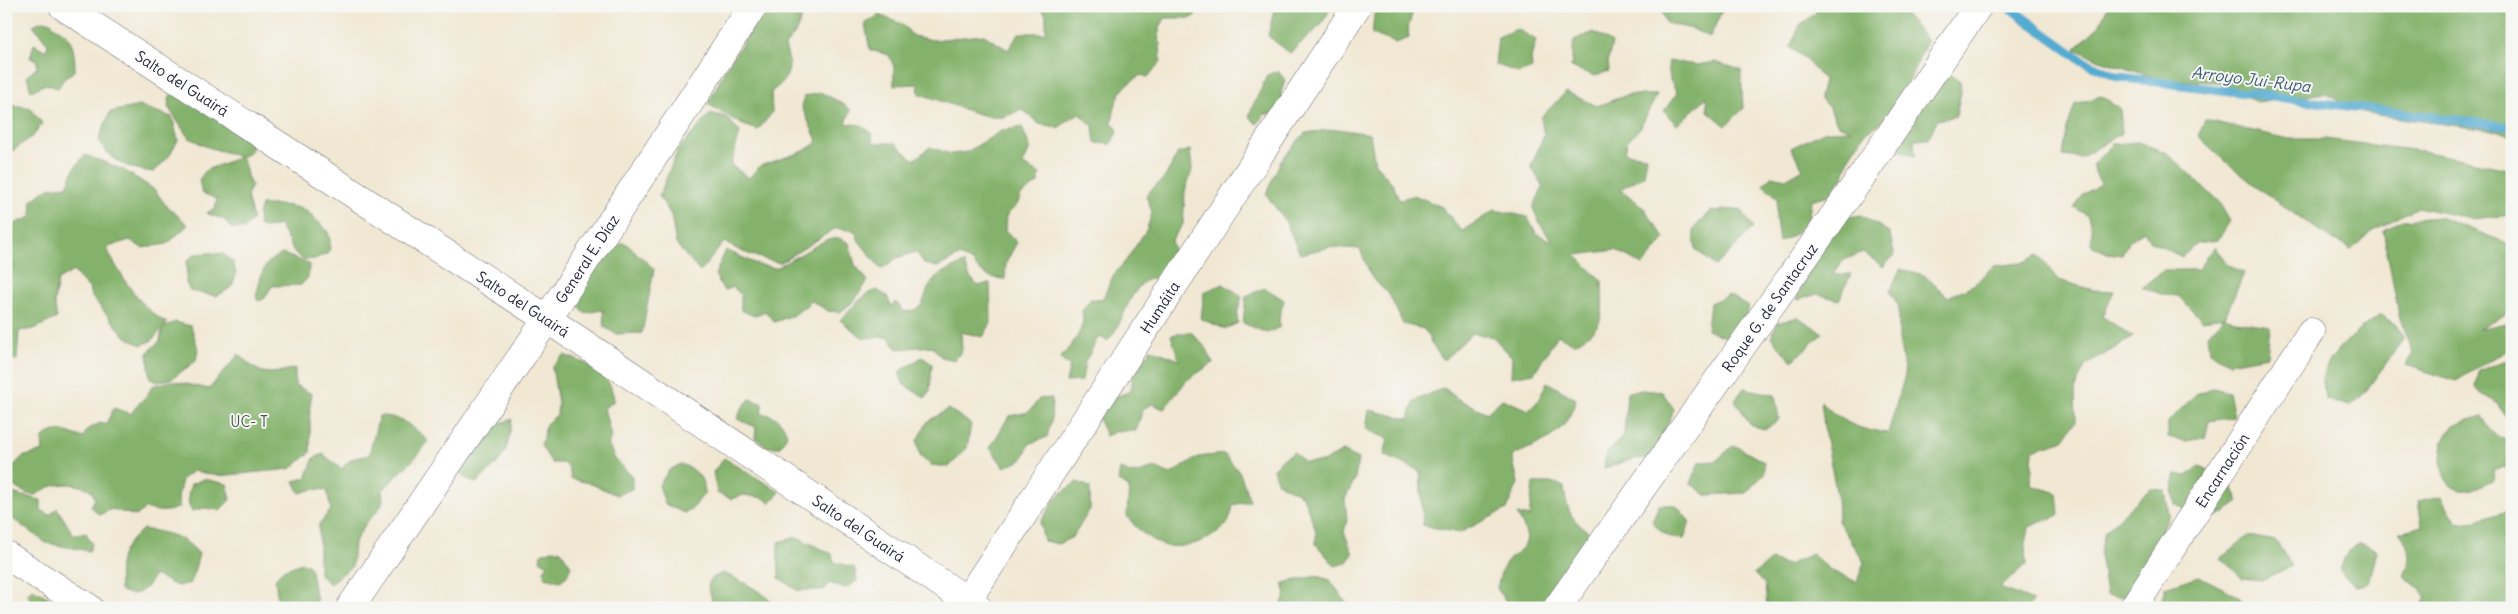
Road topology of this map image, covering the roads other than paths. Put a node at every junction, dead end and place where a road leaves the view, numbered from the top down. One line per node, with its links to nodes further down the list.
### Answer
1 (63, 6): 5 (street, Salto del Guairá)
2 (753, 6): 5 (street, General E. Díaz)
3 (1357, 6): 8 (street, Humáita)
4 (1975, 11): 11 (street, Roque G. de Santacruz)
5 (547, 319): 8 (street, Salto del Guairá); 10 (street, General E. Díaz)
6 (2311, 332): 12 (street, Encarnación)
7 (6, 555): 9 (street)
8 (969, 605)
9 (89, 608)
10 (350, 608)
11 (1557, 608)
12 (2132, 608)

